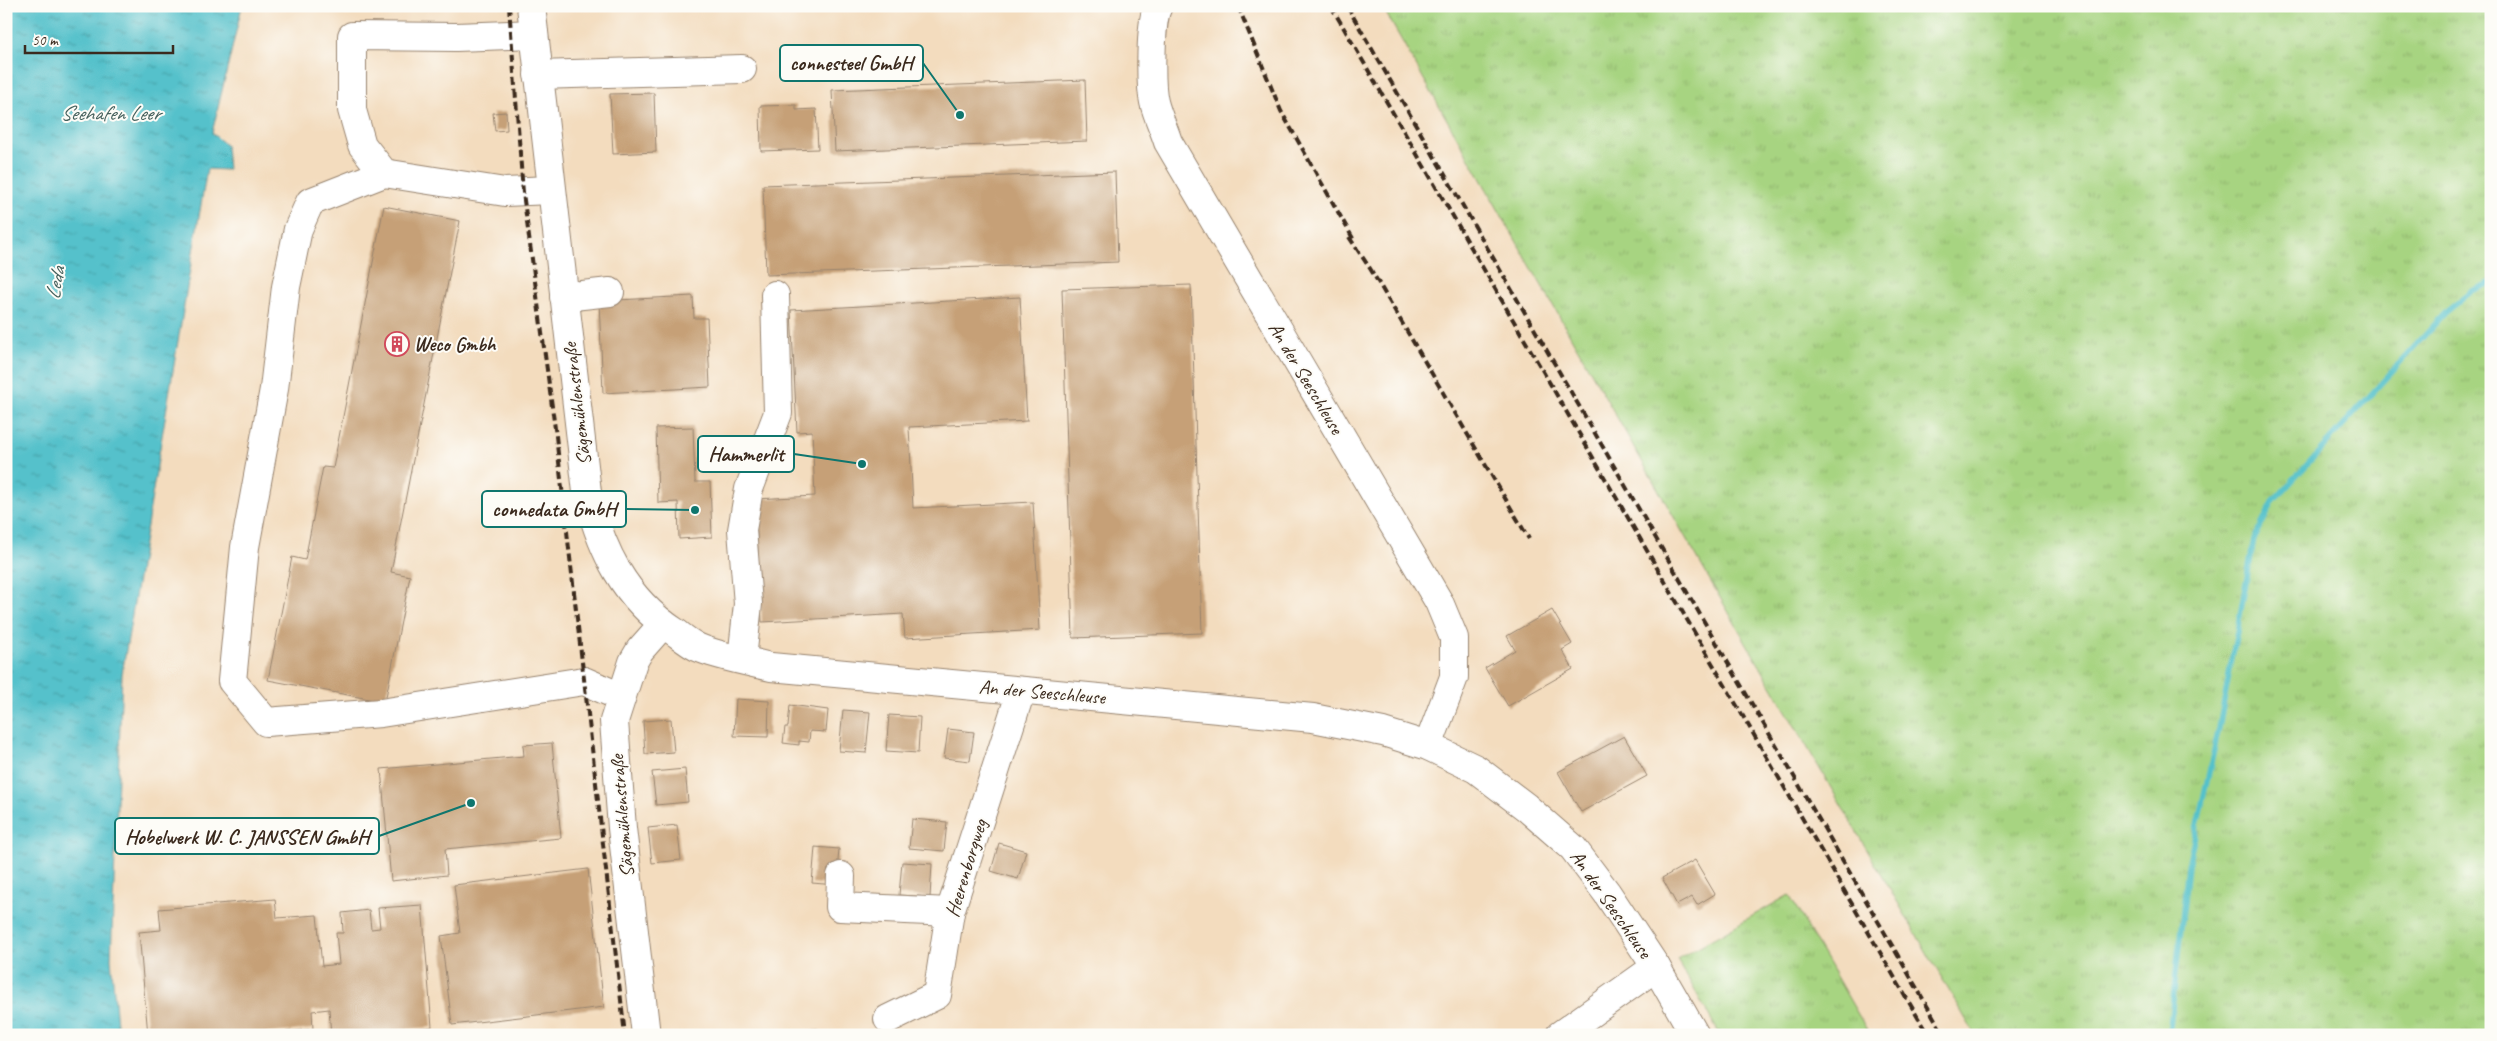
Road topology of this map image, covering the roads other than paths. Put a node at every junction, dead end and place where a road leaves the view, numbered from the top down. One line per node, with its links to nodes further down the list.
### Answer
1 (531, 6): 3 (street, Sägemühlenstraße)
2 (1158, 6): 15 (street, An der Seeschleuse)
3 (534, 34): 5 (street, Sägemühlenstraße); 6 (street)
4 (742, 69): 5 (street)
5 (538, 75): 7 (street, Sägemühlenstraße)
6 (384, 173): 7 (street); 14 (street)
7 (551, 190): 10 (street, Sägemühlenstraße)
8 (610, 292): 10 (street)
9 (775, 295): 12 (street)
10 (564, 297): 11 (street, Sägemühlenstraße)
11 (662, 624): 12 (street, An der Seeschleuse); 14 (street, Sägemühlenstraße)
12 (742, 659): 13 (street, An der Seeschleuse)
13 (1021, 691): 15 (street, An der Seeschleuse); 17 (street, Heerenborgweg)
14 (621, 697): 20 (street, Sägemühlenstraße)
15 (1428, 746): 18 (street, An der Seeschleuse)
16 (842, 876): 17 (street)
17 (950, 912): 19 (street, Heerenborgweg)
18 (1656, 967): 21 (street); 22 (street, An der Seeschleuse)
19 (888, 1019)
20 (646, 1035)
21 (1560, 1035)
22 (1695, 1035)

